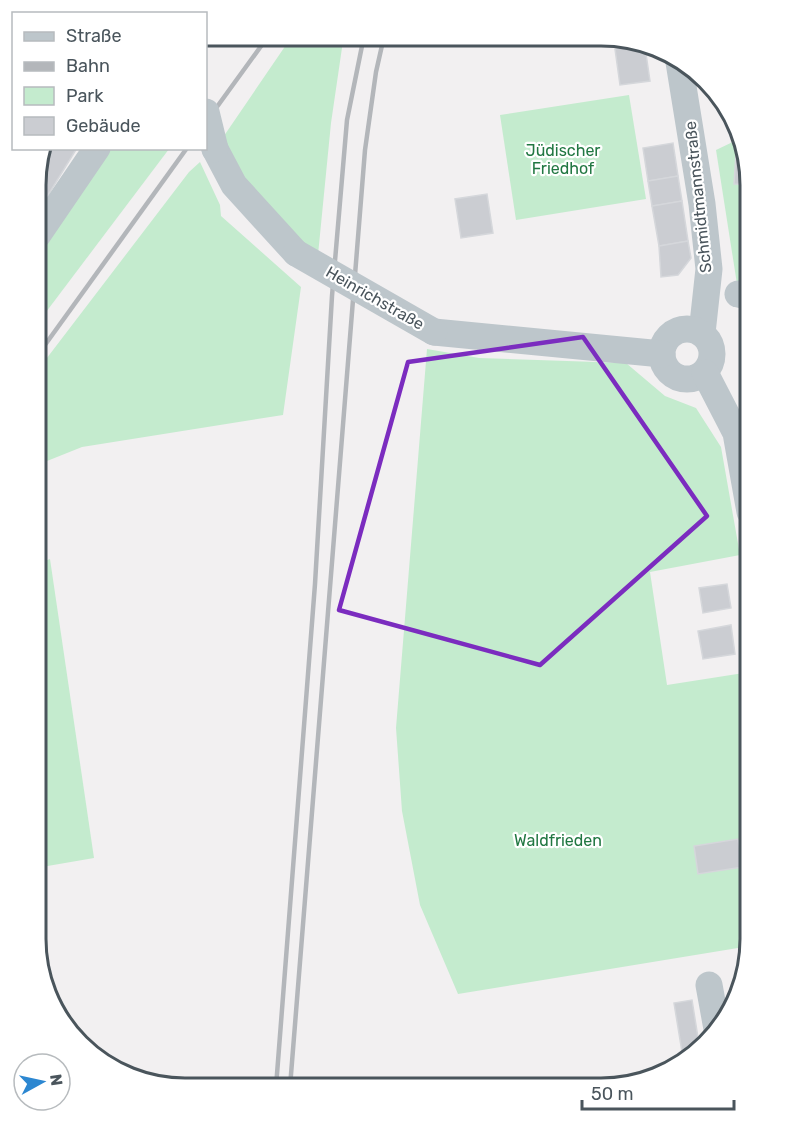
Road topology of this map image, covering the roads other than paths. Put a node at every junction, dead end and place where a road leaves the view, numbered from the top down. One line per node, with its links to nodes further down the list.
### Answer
1 (688, 78): 5 (street, Schmidtmannstraße)
2 (207, 116): 6 (street, Heinrichstraße, bridge)
3 (96, 150): 4 (street)
4 (46, 223)
5 (702, 333): 6 (street); 7 (street)
6 (662, 354): 7 (street)
7 (705, 373): 8 (street)
8 (740, 474)
9 (709, 984): 10 (street)
10 (715, 1017)

